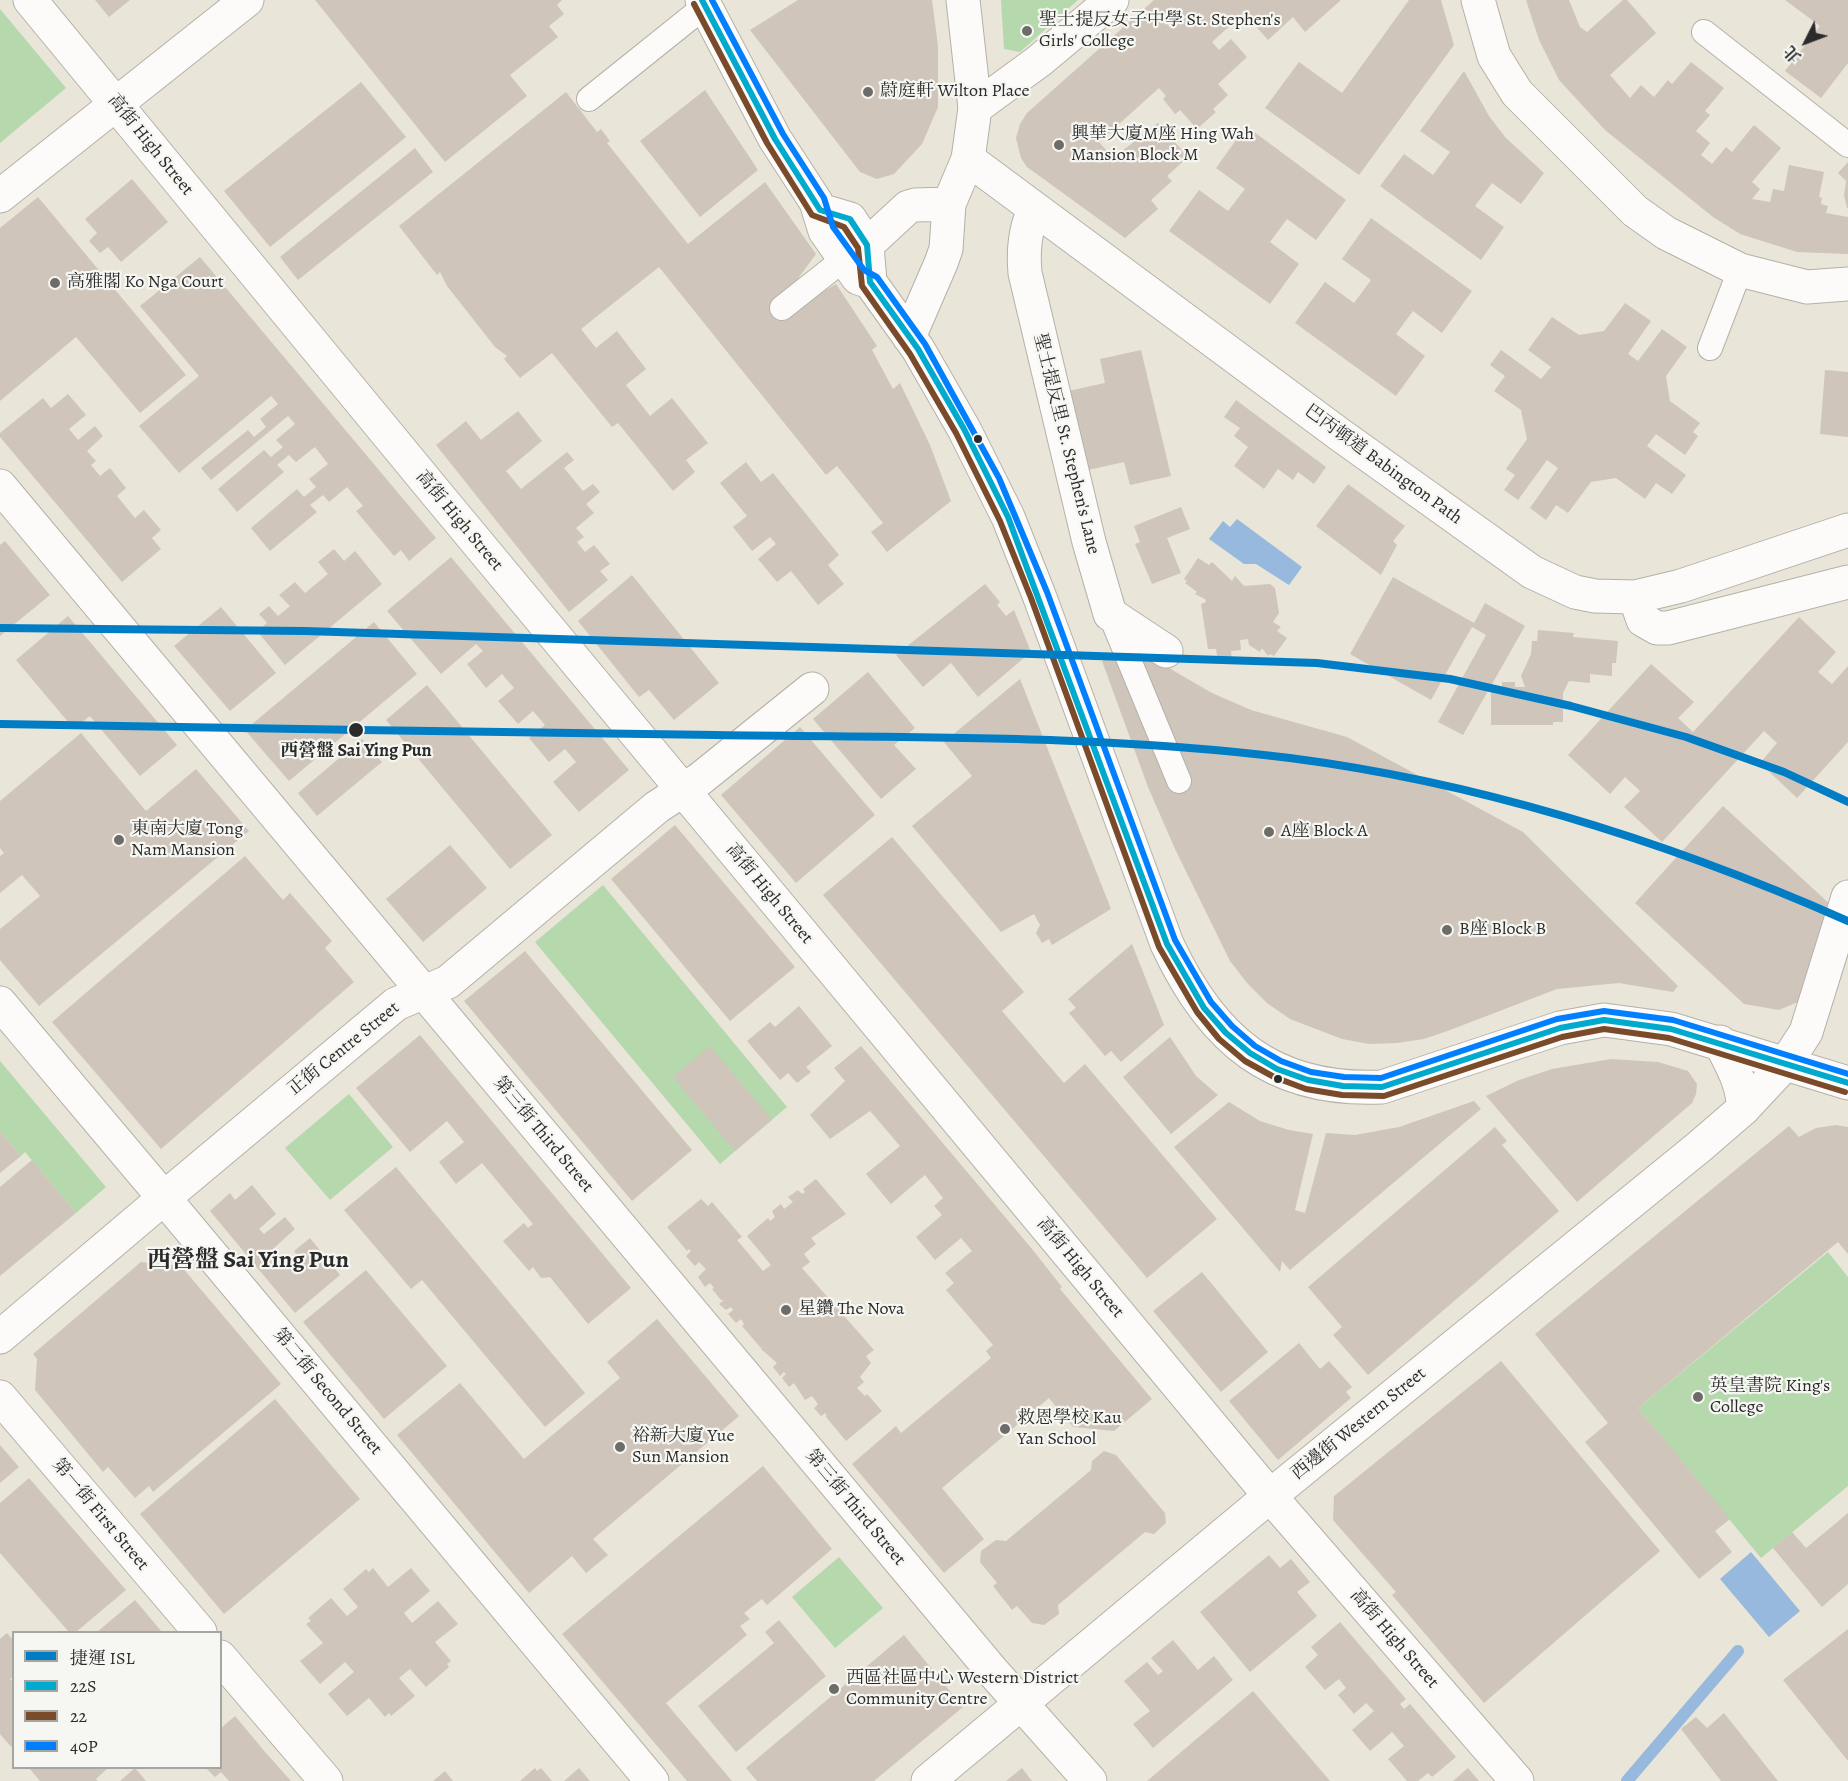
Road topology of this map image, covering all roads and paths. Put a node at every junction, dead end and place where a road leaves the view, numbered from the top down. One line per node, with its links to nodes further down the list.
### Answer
1 (30, 0): 9 (street, 高街 High Street)
2 (247, 0): 9 (street)
3 (963, 0): 10 (street)
4 (1112, 0): 10 (street)
5 (1478, 0): 17 (street)
6 (704, 3): 8 (lane); 16 (street)
7 (1704, 32): 11 (lane)
8 (589, 99)
9 (115, 103): 13 (street); 30 (street, 高街 High Street)
10 (975, 108): 12 (street)
11 (1848, 145)
12 (968, 159): 14 (street); 15 (street, 巴丙頓道 Babington Path)
13 (0, 196)
14 (949, 204): 16 (street); 20 (street)
15 (1034, 209): 25 (street, 巴丙頓道 Babington Path); 26 (street, 聖士提反里 St. Stephen's Lane)
16 (856, 252): 19 (lane); 20 (street)
17 (1740, 270): 18 (street); 21 (lane)
18 (1848, 284)
19 (782, 308)
20 (909, 337): 34 (street)
21 (1710, 348)
22 (0, 486): 32 (street, 第三街 Third Street)
23 (1848, 530): 25 (street, 巴丙頓道 Babington Path)
24 (1848, 582): 25 (street)
25 (1635, 597)
26 (1110, 614): 27 (street); 29 (lane)
27 (1166, 651)
28 (812, 689): 30 (street, 正街 Centre Street)
29 (1179, 781)
30 (682, 790): 32 (street, 正街 Centre Street); 41 (street, 高街 High Street)
31 (1848, 897): 35 (street, 西邊街 Western Street)
32 (423, 993): 38 (street, 正街 Centre Street); 44 (street, 第三街 Third Street)
33 (0, 1003): 38 (street, 第二街 Second Street)
34 (1719, 1042): 35 (street); 37 (street)
35 (1786, 1063): 36 (street); 37 (street, 西邊街 Western Street)
36 (1848, 1083)
37 (1743, 1109): 41 (street, 西邊街 Western Street)
38 (164, 1198): 39 (street, 正街 Centre Street); 46 (street, 第二街 Second Street)
39 (0, 1336)
40 (0, 1397): 42 (street, 第一街 First Street)
41 (1270, 1496): 44 (street, 西邊街 Western Street); 49 (street, 高街 High Street)
42 (199, 1631)
43 (222, 1659): 45 (street)
44 (1021, 1703): 47 (street, 西邊街 Western Street); 48 (street, 第三街 Third Street)
45 (326, 1781)
46 (652, 1781)
47 (928, 1781)
48 (1090, 1781)
49 (1517, 1781)

